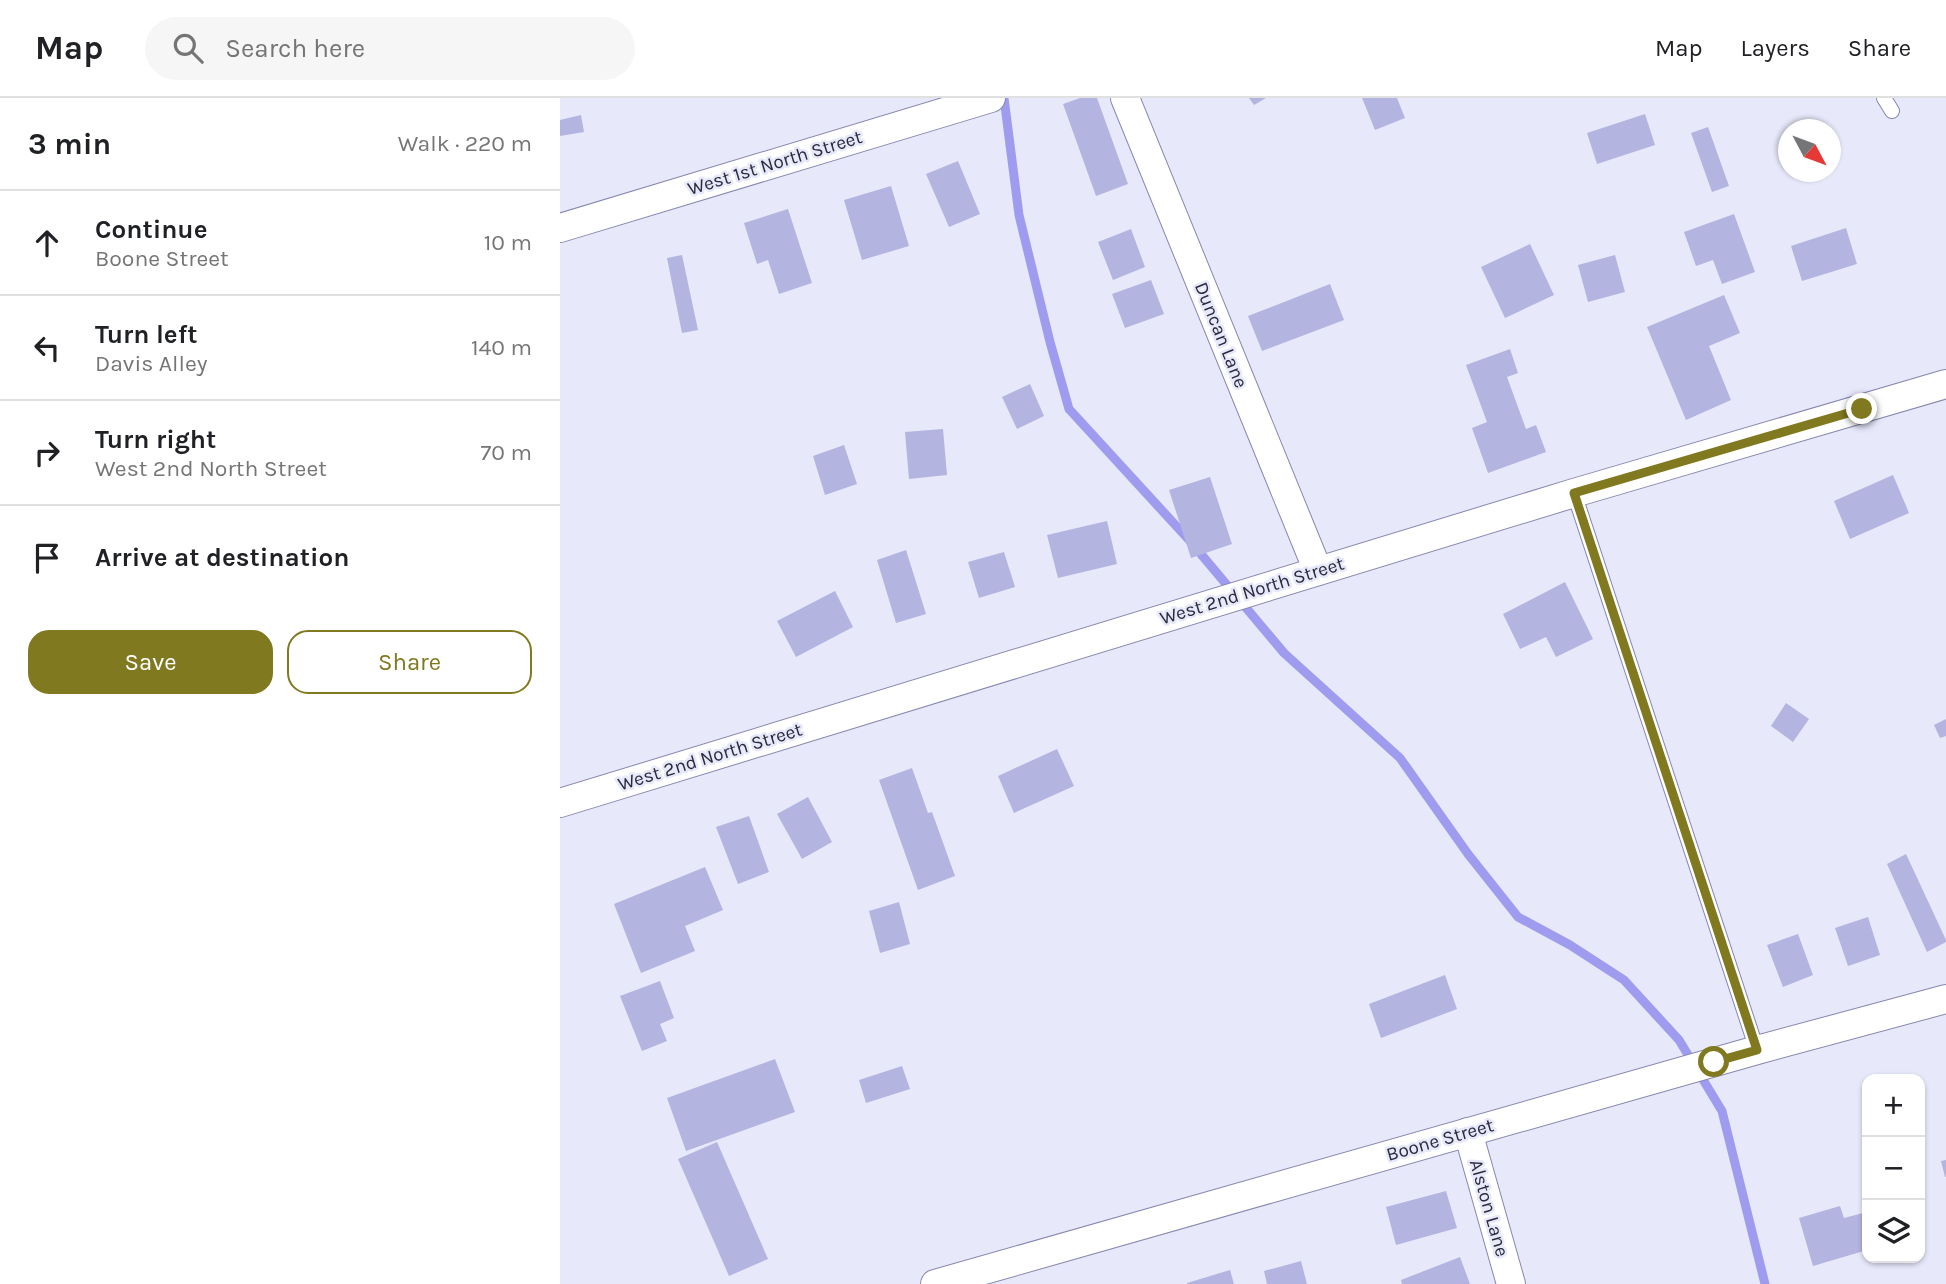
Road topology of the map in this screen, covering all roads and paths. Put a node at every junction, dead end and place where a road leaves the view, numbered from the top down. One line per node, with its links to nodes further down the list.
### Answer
1 (991, 98): 5 (street, West 1st North Street)
2 (1125, 98): 8 (street, Duncan Lane)
3 (1884, 98): 4 (lane)
4 (1892, 111)
5 (560, 228)
6 (1946, 384): 7 (street, West 2nd North Street)
7 (1574, 493): 8 (street, West 2nd North Street); 11 (lane)
8 (1318, 571): 9 (street, West 2nd North Street)
9 (560, 803)
10 (1946, 999): 11 (street, Boone Street)
11 (1757, 1050): 12 (street, Boone Street)
12 (1468, 1132): 13 (street, Boone Street); 14 (street, Alston Lane)
13 (935, 1284)
14 (1511, 1284)

